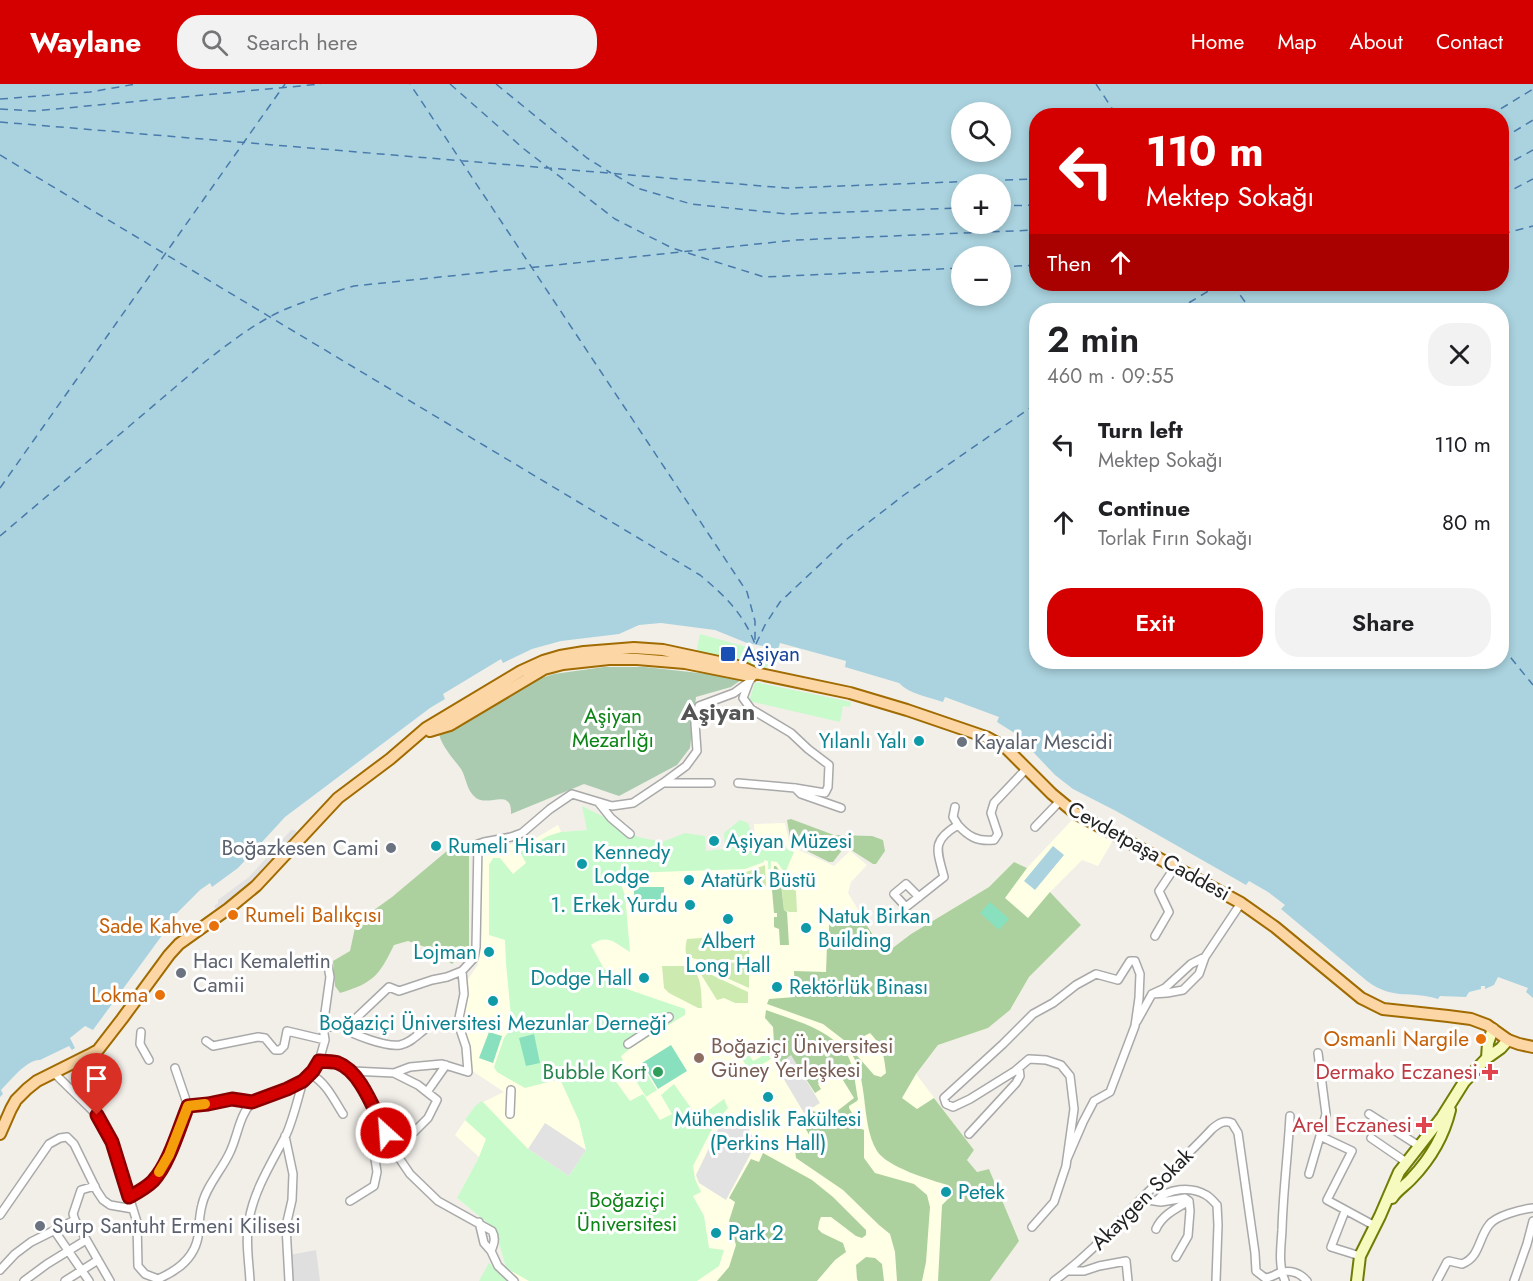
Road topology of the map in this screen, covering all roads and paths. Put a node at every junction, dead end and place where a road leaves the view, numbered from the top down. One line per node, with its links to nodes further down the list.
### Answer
1 (752, 677): 2 (main road, Cevdetpaşa Caddesi); 3 (street); 6 (street); 42 (main road, Cevdetpaşa Caddesi)
2 (1027, 768): 7 (main road, Cevdetpaşa Caddesi); 11 (street)
3 (663, 783): 4 (street); 8 (street)
4 (711, 783)
5 (738, 783): 6 (street)
6 (795, 788): 10 (street)
7 (1060, 801): 12 (street); 14 (main road, Cevdetpaşa Caddesi)
8 (599, 802): 13 (street); 20 (street)
9 (955, 807): 11 (street)
10 (841, 808)
11 (958, 825): 15 (street)
12 (1035, 826)
13 (630, 834)
14 (1174, 867): 16 (main road, Cevdetpaşa Caddesi); 17 (street)
15 (919, 897)
16 (1241, 903): 18 (street); 26 (main road, Cevdetpaşa Caddesi)
17 (1155, 936)
18 (1205, 957): 21 (street); 21 (street)
19 (328, 966): 24 (street)
20 (462, 971): 25 (street); 38 (street)
21 (1152, 994): 23 (street)
22 (669, 1017): 32 (street)
23 (1135, 1026): 40 (street); 62 (street)
24 (322, 1027): 25 (street); 29 (street)
25 (341, 1027): 27 (street)
26 (1493, 1029): 30 (main road, Cevdetpaşa Caddesi); 35 (street)
27 (423, 1030)
28 (141, 1032): 36 (street)
29 (325, 1040): 31 (street); 37 (street)
30 (1508, 1040): 33 (main road, Cevdetpaşa Caddesi); 35 (street)
31 (206, 1041)
32 (628, 1044)
33 (1533, 1047)
34 (1318, 1053): 58 (street)
35 (1487, 1058): 49 (street)
36 (148, 1060)
37 (319, 1061): 41 (street); 44 (street)
38 (446, 1065): 43 (street); 47 (street)
39 (175, 1068): 50 (street)
40 (1019, 1068): 56 (street); 62 (street)
41 (352, 1071): 43 (street); 61 (street)
42 (54, 1073): 55 (main road, Cevdetpaşa Caddesi); 66 (street)
43 (394, 1073): 47 (street)
44 (310, 1074): 45 (street); 51 (street)
45 (303, 1081): 48 (street); 57 (street)
46 (511, 1090): 52 (street)
47 (427, 1092): 61 (street)
48 (252, 1102): 50 (street); 92 (street)
49 (1452, 1102): 60 (street); 76 (street)
50 (188, 1106): 66 (street)
51 (343, 1114)
52 (510, 1114)
53 (1369, 1114): 60 (street)
54 (1290, 1116): 91 (street)
55 (0, 1134)
56 (969, 1134)
57 (285, 1136): 97 (street); 98 (street)
58 (1320, 1136): 64 (street); 73 (street)
59 (1371, 1138): 63 (street)
60 (1419, 1146): 63 (street)
61 (392, 1147): 69 (street); 78 (street)
62 (1067, 1159): 79 (street)
63 (1407, 1162): 76 (street)
64 (1310, 1174)
65 (95, 1186): 72 (street); 74 (street); 75 (street)
66 (129, 1197): 72 (street)
67 (1141, 1199): 68 (street); 90 (street, Akaygen Sokak); 91 (street, Akaygen Sokak)
68 (1156, 1200): 70 (street); 102 (street)
69 (350, 1201)
70 (1189, 1201): 80 (street); 86 (street)
71 (1533, 1208): 106 (street)
72 (133, 1209): 92 (street)
73 (1346, 1211): 76 (street); 85 (street)
74 (0, 1215)
75 (75, 1220): 81 (street); 82 (street)
76 (1377, 1221): 85 (street)
77 (1533, 1221): 107 (street)
78 (479, 1222): 84 (street); 84 (street)
79 (1032, 1227)
80 (1156, 1229)
81 (54, 1230): 83 (street); 88 (street)
82 (86, 1240): 83 (street); 87 (street)
83 (68, 1251): 89 (street); 93 (street)
84 (491, 1251): 99 (street)
85 (1360, 1256): 105 (street)
86 (1176, 1257)
87 (98, 1260): 89 (street); 96 (street)
88 (0, 1270)
89 (82, 1270): 94 (street); 95 (street)
90 (1068, 1271): 100 (street, Akaygen Sokak); 101 (street)
91 (1281, 1272): 103 (street); 104 (street)
92 (152, 1279)
93 (24, 1281)
94 (65, 1281)
95 (89, 1281)
96 (110, 1281)
97 (250, 1281)
98 (289, 1281)
99 (514, 1281)
100 (1054, 1281)
101 (1128, 1281)
102 (1216, 1281)
103 (1285, 1281)
104 (1306, 1281)
105 (1357, 1281)
106 (1437, 1281)
107 (1514, 1281)

